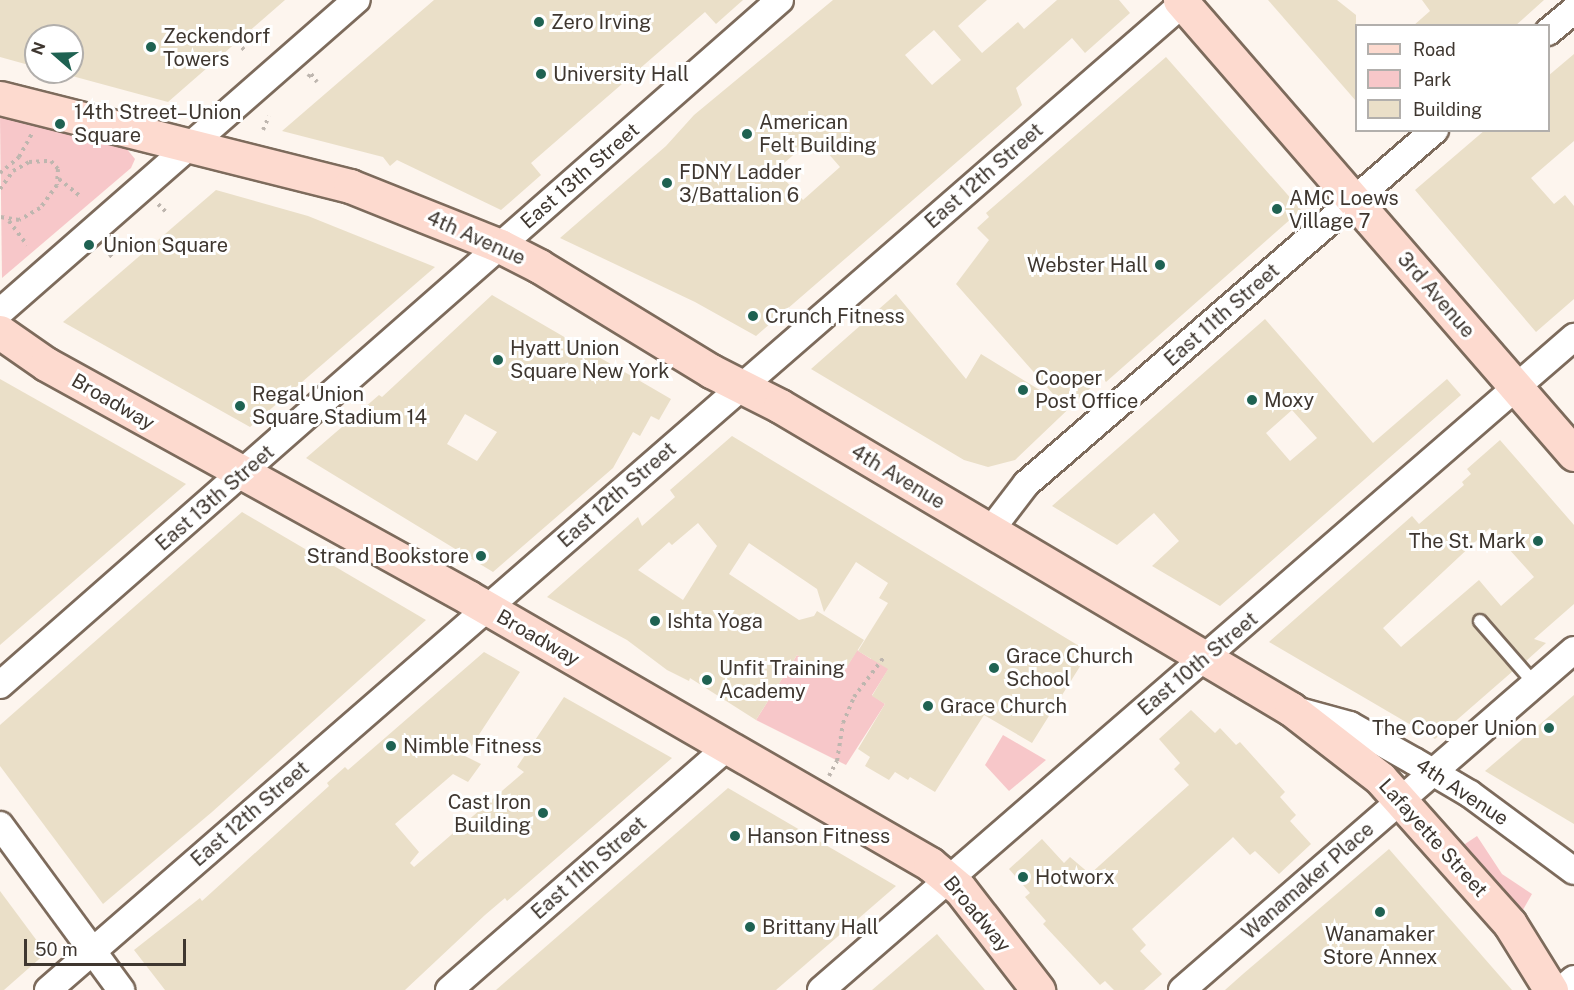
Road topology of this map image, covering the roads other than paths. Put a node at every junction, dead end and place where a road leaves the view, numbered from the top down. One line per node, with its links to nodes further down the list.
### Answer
1 (357, 0): 8 (street)
2 (780, 0): 10 (street, East 13th Street)
3 (1183, 1): 9 (main road, 3rd Avenue); 14 (street, East 12th Street)
4 (1574, 10): 5 (street)
5 (1550, 30)
6 (0, 98): 8 (main road, 4th Avenue)
7 (1433, 132): 9 (street, East 11th Street)
8 (192, 146): 10 (main road, 4th Avenue); 11 (street)
9 (1354, 201): 15 (main road, 3rd Avenue); 18 (street, East 11th Street)
10 (501, 246): 14 (main road, 4th Avenue); 17 (street, East 13th Street)
11 (0, 312)
12 (0, 332): 17 (main road, Broadway)
13 (1574, 337): 15 (street, East 10th Street)
14 (742, 387): 18 (main road, 4th Avenue); 19 (street, East 12th Street)
15 (1516, 387): 16 (main road, 3rd Avenue); 22 (street, East 10th Street)
16 (1574, 454)
17 (243, 473): 19 (main road, Broadway); 24 (street, East 13th Street)
18 (990, 531): 22 (main road, 4th Avenue)
19 (487, 608): 26 (main road, Broadway); 32 (street, East 12th Street)
20 (1480, 621): 23 (lane)
21 (1574, 650): 23 (street, Wanamaker Place)
22 (1203, 658): 25 (main road, 4th Avenue); 31 (street, East 10th Street)
23 (1535, 684): 27 (street, Wanamaker Place)
24 (0, 685)
25 (1291, 709): 27 (street, 4th Avenue); 28 (main road, Lafayette Street)
26 (728, 747): 31 (main road, Broadway); 36 (street, East 11th Street)
27 (1433, 772): 28 (street, Wanamaker Place); 30 (street, 4th Avenue)
28 (1400, 801): 39 (street, Wanamaker Place); 40 (main road, Lafayette Street)
29 (0, 825): 32 (street)
30 (1574, 871)
31 (949, 878): 37 (street, East 10th Street); 38 (main road, Broadway)
32 (92, 952): 34 (street, East 12th Street); 35 (street)
33 (1574, 979): 41 (street)
34 (48, 990)
35 (121, 990)
36 (449, 990)
37 (821, 990)
38 (1038, 990)
39 (1182, 990)
40 (1551, 990)
41 (1561, 990)

